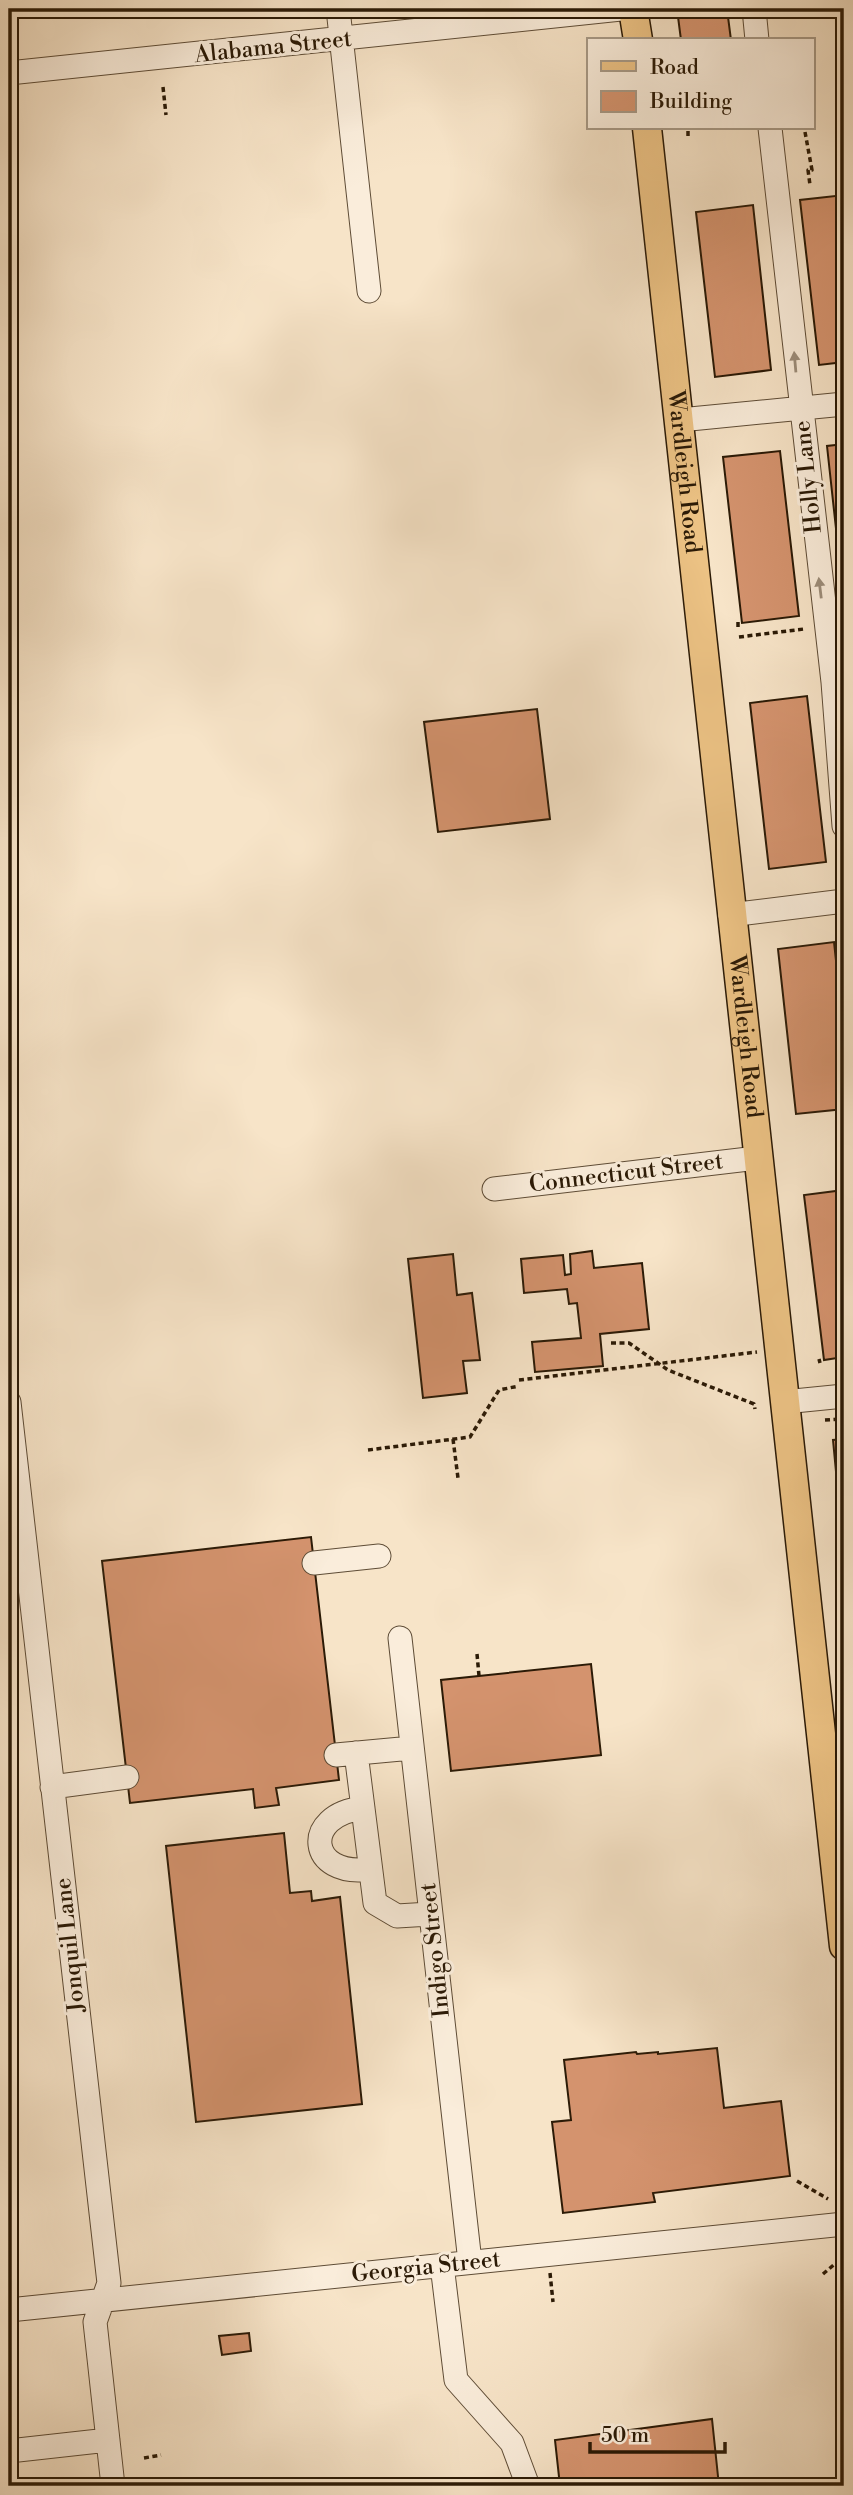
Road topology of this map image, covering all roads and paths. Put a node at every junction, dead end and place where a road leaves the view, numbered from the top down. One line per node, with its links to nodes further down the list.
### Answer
1 (338, 9): 7 (street)
2 (621, 9): 7 (street, Alabama Street)
3 (633, 9): 5 (main road)
4 (754, 9): 6 (street)
5 (638, 38)
6 (757, 38)
7 (341, 40): 8 (street, Alabama Street); 15 (street)
8 (9, 73)
9 (163, 87): 10 (path)
10 (166, 115)
11 (648, 130): 18 (main road, Wardleigh Road)
12 (770, 130): 17 (street, Holly Lane, one-way to 12)
13 (805, 132): 14 (path)
14 (810, 185)
15 (369, 291)
16 (844, 404): 17 (street)
17 (800, 408): 18 (street); 21 (street, Holly Lane, one-way to 17)
18 (680, 420): 23 (main road, Wardleigh Road)
19 (804, 629): 20 (path)
20 (739, 637)
21 (844, 826)
22 (844, 901): 23 (street)
23 (730, 915): 24 (main road, Wardleigh Road)
24 (757, 1158): 25 (street, Connecticut Street); 33 (main road, Wardleigh Road)
25 (494, 1189)
26 (611, 1343): 28 (path)
27 (759, 1351): 28 (path)
28 (657, 1363): 29 (path); 34 (path)
29 (519, 1380)
30 (519, 1386): 37 (path)
31 (844, 1396): 33 (street)
32 (9, 1402): 47 (street, Jonquil Lane)
33 (784, 1402): 50 (main road, Wardleigh Road)
34 (755, 1409)
35 (825, 1420): 36 (path)
36 (843, 1424)
37 (453, 1439): 38 (path); 39 (path)
38 (368, 1450)
39 (458, 1478)
40 (379, 1556): 41 (street)
41 (314, 1563)
42 (400, 1638): 45 (street, Indigo Street)
43 (477, 1654): 44 (path)
44 (479, 1676)
45 (412, 1748): 48 (street); 51 (street, Indigo Street)
46 (127, 1777): 47 (street)
47 (52, 1787): 60 (street, Jonquil Lane)
48 (363, 1808): 49 (street); 49 (street)
49 (370, 1869): 51 (street)
50 (842, 1897): 52 (main road, Wardleigh Road)
51 (430, 1914): 56 (street, Indigo Street)
52 (844, 1946)
53 (797, 2181): 54 (path)
54 (828, 2199)
55 (844, 2224): 56 (street, Georgia Street)
56 (470, 2262): 58 (street, Georgia Street)
57 (836, 2263): 59 (path)
58 (442, 2265): 60 (street, Georgia Street); 67 (street)
59 (823, 2274)
60 (103, 2300): 61 (street, Georgia Street); 62 (street, Jonquil Lane)
61 (9, 2310)
62 (108, 2440): 63 (street); 66 (street, Jonquil Lane)
63 (9, 2451)
64 (161, 2455): 65 (path)
65 (144, 2458)
66 (110, 2482)
67 (528, 2486)

